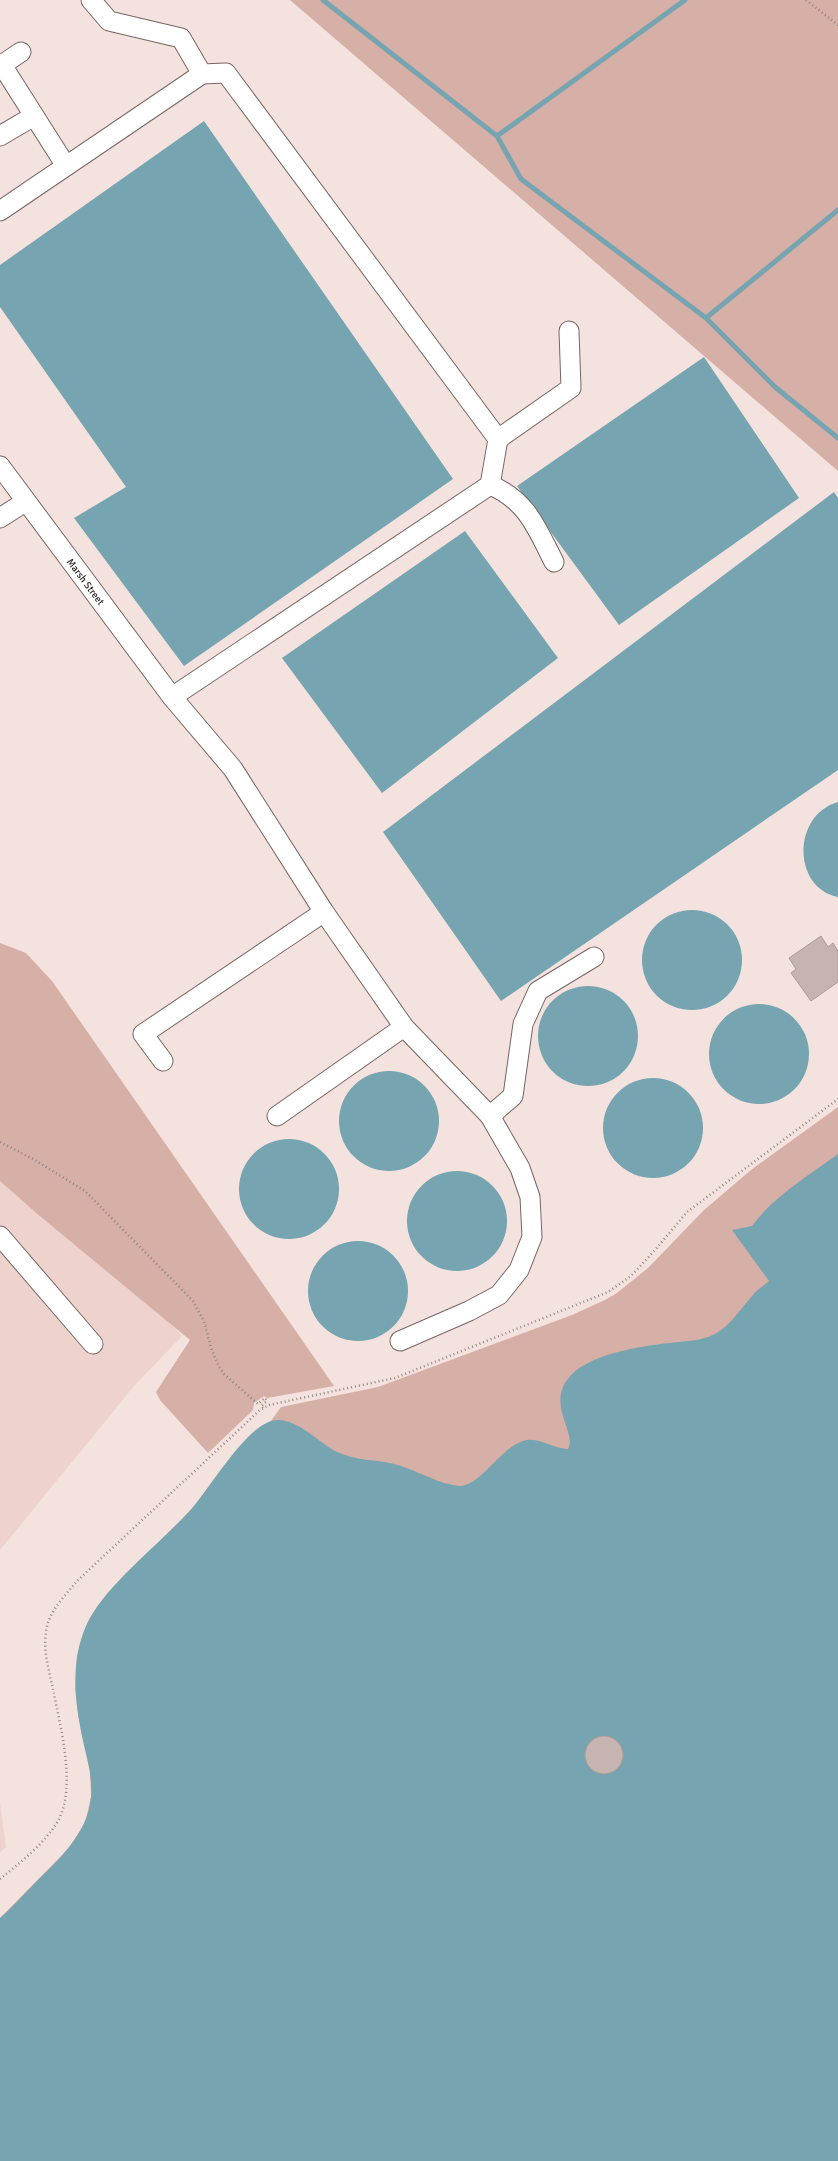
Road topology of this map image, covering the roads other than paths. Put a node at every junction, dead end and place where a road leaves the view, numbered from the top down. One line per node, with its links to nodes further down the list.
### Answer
1 (91, 0): 4 (lane)
2 (21, 52): 3 (lane)
3 (1, 65): 5 (lane)
4 (202, 74): 7 (lane); 10 (lane)
5 (34, 116): 6 (lane); 7 (lane)
6 (0, 136)
7 (66, 166): 8 (lane)
8 (0, 211)
9 (568, 331): 10 (lane)
10 (498, 439): 12 (lane)
11 (0, 466): 13 (lane, Marsh Street)
12 (490, 485): 15 (lane); 16 (lane)
13 (25, 502): 14 (lane); 16 (lane, Marsh Street)
14 (0, 518)
15 (554, 562)
16 (172, 697): 17 (lane, Marsh Street)
17 (324, 912): 19 (lane, Marsh Street); 20 (lane)
18 (594, 957): 22 (lane)
19 (404, 1027): 21 (lane); 22 (lane, Marsh Street)
20 (163, 1061)
21 (277, 1116)
22 (490, 1116): 24 (lane, Marsh Street)
23 (0, 1236): 25 (lane)
24 (400, 1341)
25 (93, 1344)

